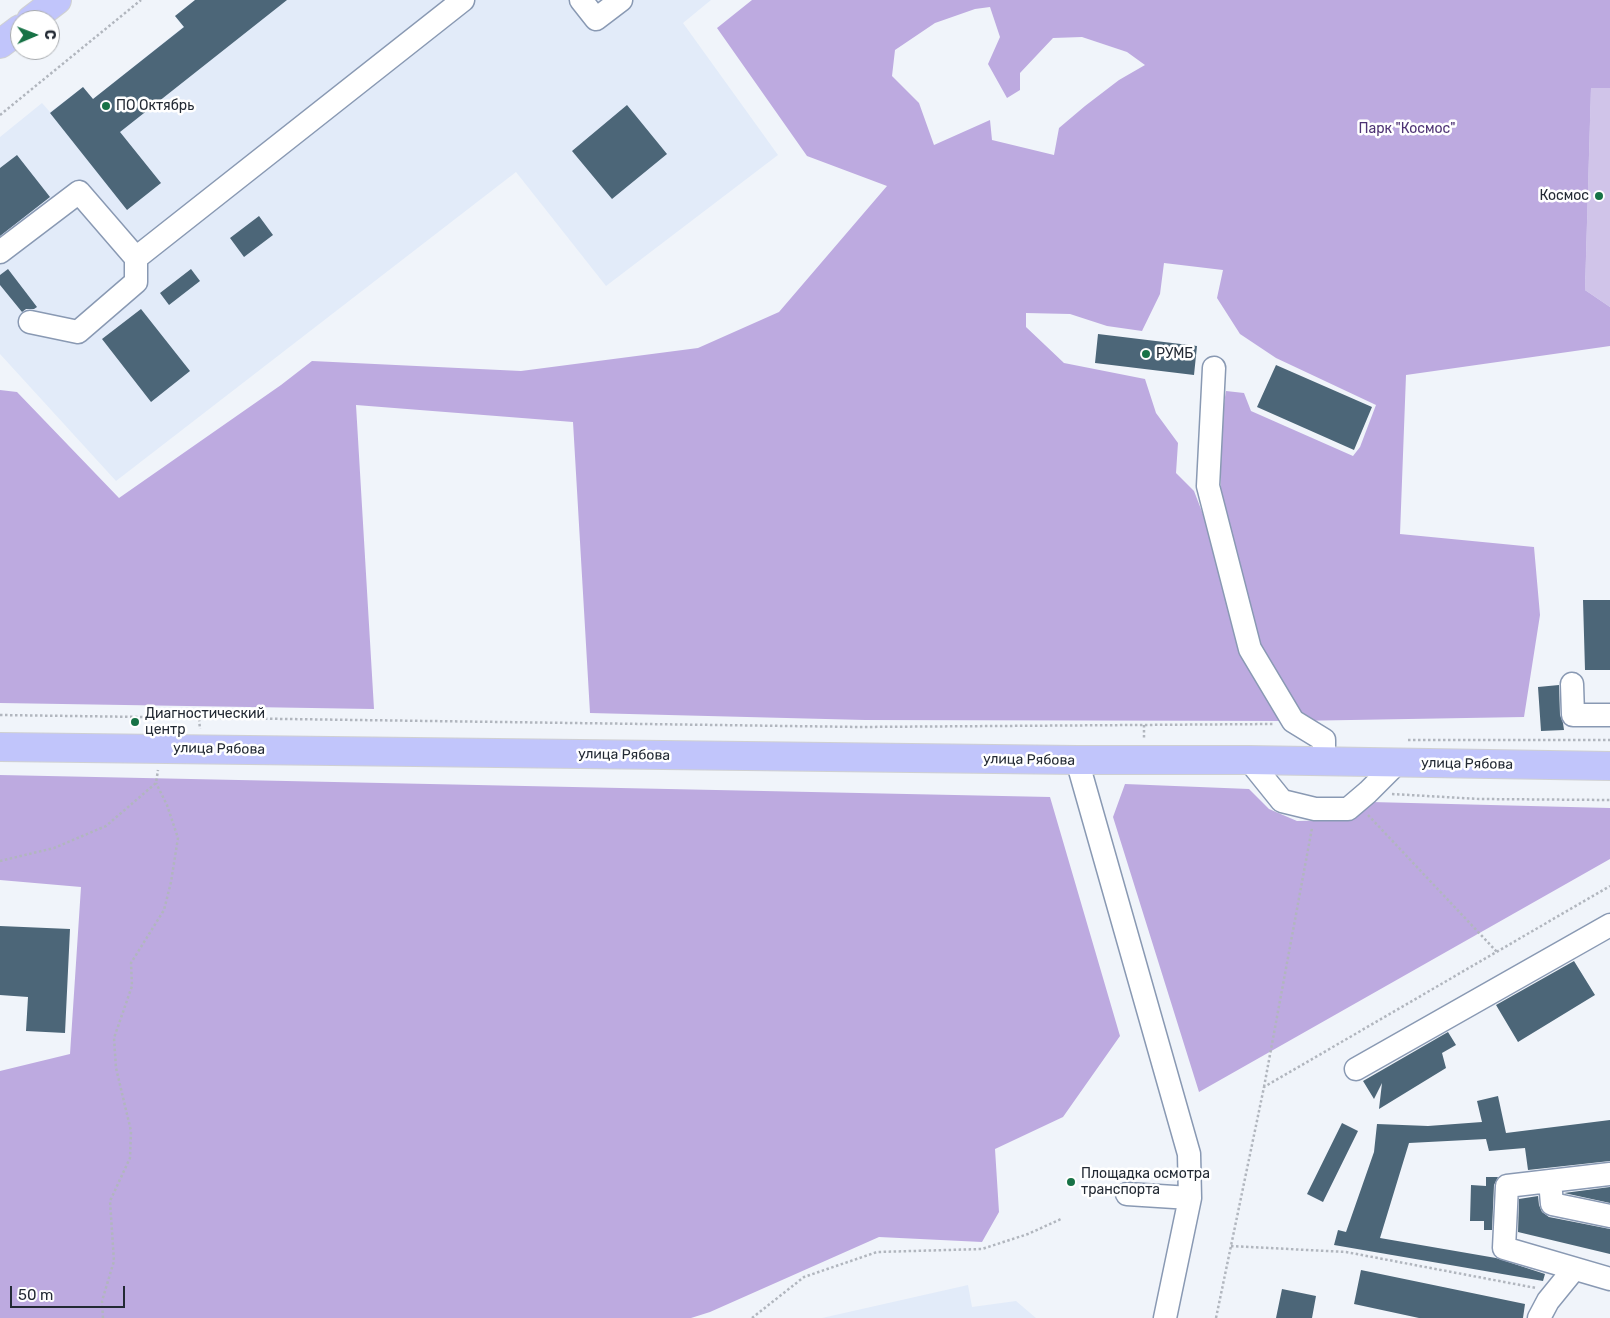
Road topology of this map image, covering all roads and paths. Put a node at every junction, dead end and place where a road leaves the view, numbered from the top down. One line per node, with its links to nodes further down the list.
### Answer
1 (57, 0): 6 (main road)
2 (141, 0): 7 (path)
3 (463, 0): 9 (street)
4 (581, 0): 5 (street)
5 (621, 0)
6 (44, 10)
7 (0, 115)
8 (0, 252): 9 (street)
9 (136, 258): 10 (street)
10 (30, 322)
11 (1214, 368): 21 (street)
12 (1572, 684): 14 (street)
13 (0, 715): 15 (path)
14 (1610, 715)
15 (1276, 725)
16 (1610, 740): 18 (path)
17 (0, 747): 19 (main road, улица Рябова)
18 (1400, 751): 21 (main road, улица Рябова); 23 (main road, улица Рябова); 25 (street)
19 (1076, 760): 20 (main road, улица Рябова); 36 (street)
20 (1248, 760): 21 (main road, улица Рябова); 27 (street)
21 (1324, 762)
22 (159, 766): 24 (path)
23 (1610, 766)
24 (156, 782): 28 (path); 43 (path)
25 (1362, 797): 26 (path); 27 (street); 30 (path)
26 (1610, 800)
27 (1315, 809): 32 (path)
28 (0, 861)
29 (1610, 925): 31 (street)
30 (1497, 952)
31 (1356, 1068)
32 (1264, 1087)
33 (1610, 1174): 34 (street)
34 (1550, 1181): 37 (street); 40 (street)
35 (1127, 1194): 36 (street)
36 (1190, 1198): 45 (street)
37 (1610, 1216)
38 (1061, 1219): 44 (path)
39 (1230, 1246): 42 (path)
40 (1574, 1269): 41 (street); 42 (street)
41 (1610, 1279)
42 (1556, 1292): 46 (street)
43 (103, 1318)
44 (752, 1318)
45 (1165, 1318)
46 (1539, 1318)

